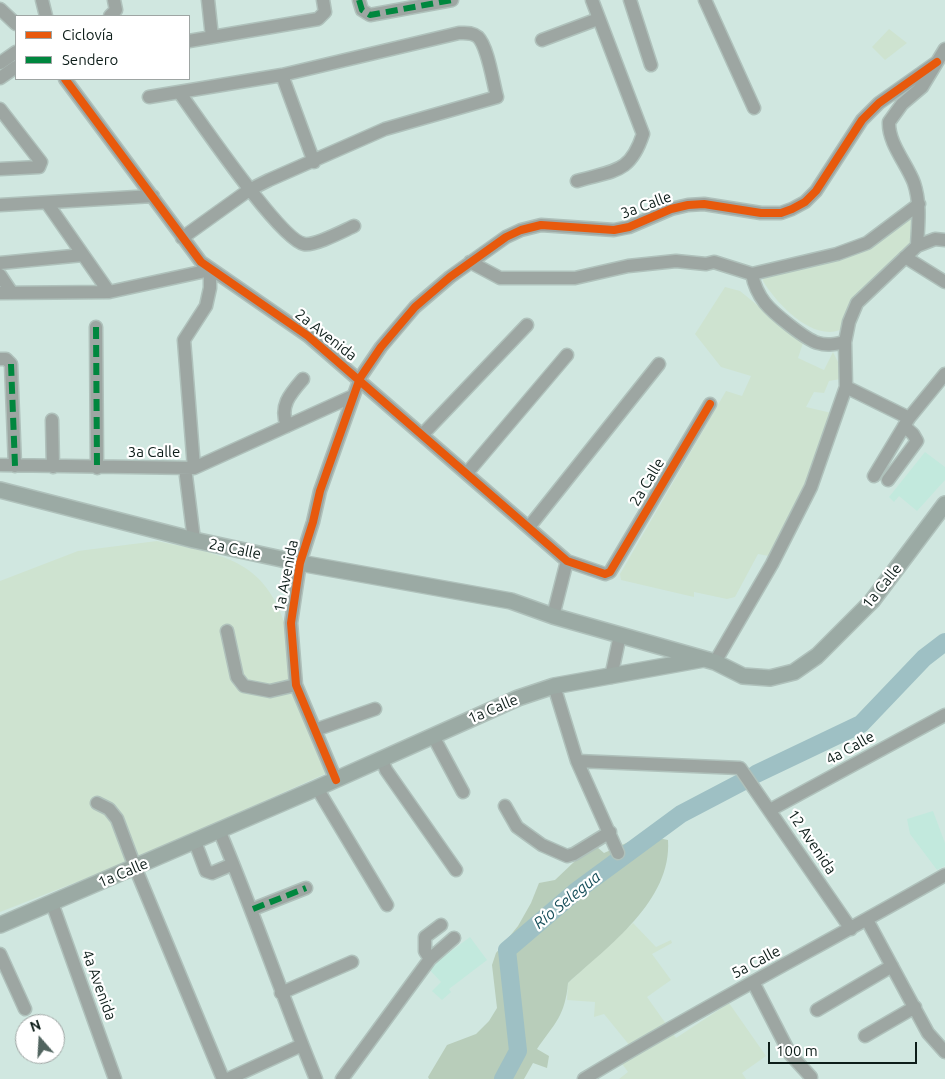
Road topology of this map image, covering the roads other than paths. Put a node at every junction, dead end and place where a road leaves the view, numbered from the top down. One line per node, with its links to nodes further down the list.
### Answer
1 (42, 0): 11 (street)
2 (114, 0): 12 (street)
3 (208, 0): 15 (street)
4 (324, 0): 15 (street)
5 (359, 0): 6 (street)
6 (452, 0)
7 (592, 0): 13 (street)
8 (630, 0): 22 (street)
9 (705, 0): 29 (street)
10 (0, 8): 14 (street)
11 (46, 15)
12 (111, 15)
13 (598, 19): 16 (street); 33 (street)
14 (15, 23)
15 (212, 37): 17 (street)
16 (542, 40)
17 (190, 41)
18 (945, 49): 20 (street, 3a Calle)
19 (15, 53): 21 (street)
20 (937, 62): 37 (street); 45 (street, 3a Calle)
21 (0, 63)
22 (651, 65)
23 (15, 68): 25 (street)
24 (282, 75): 27 (street); 31 (street); 31 (street)
25 (0, 78)
26 (66, 80): 35 (street, 2a Avenida)
27 (179, 92): 28 (street); 34 (street)
28 (149, 97)
29 (754, 108)
30 (0, 109): 32 (street)
31 (314, 162): 34 (street)
32 (0, 169)
33 (577, 181)
34 (249, 190): 39 (street); 40 (street)
35 (153, 196): 36 (street); 40 (street, 2a Avenida)
36 (47, 203): 38 (street); 43 (street)
37 (919, 204): 42 (street); 48 (street)
38 (0, 205)
39 (354, 226)
40 (182, 238): 47 (street, 2a Avenida)
41 (945, 240): 42 (street)
42 (917, 246): 44 (street)
43 (83, 255): 46 (street); 51 (street)
44 (905, 257): 50 (street); 55 (street)
45 (470, 262): 48 (street); 60 (street, 3a Calle)
46 (0, 263)
47 (210, 270): 51 (street); 60 (street, 2a Avenida); 73 (street)
48 (752, 274): 55 (street)
49 (0, 275): 52 (street)
50 (945, 282)
51 (109, 292): 52 (street)
52 (6, 293)
53 (527, 325): 68 (street)
54 (96, 327): 72 (street)
55 (845, 342): 62 (street)
56 (567, 355): 74 (street)
57 (0, 359): 70 (street)
58 (659, 364): 79 (street)
59 (945, 374): 66 (street)
60 (360, 378): 63 (street, 1a Avenida); 68 (street, 2a Avenida)
61 (303, 379): 67 (street)
62 (846, 387): 66 (street); 87 (street)
63 (353, 396): 67 (street, 3a Calle); 82 (street, 1a Avenida)
64 (710, 404): 83 (street, 2a Calle)
65 (52, 420): 71 (street)
66 (906, 422): 75 (street); 76 (street)
67 (287, 426): 73 (street, 3a Calle)
68 (423, 434): 74 (street, 2a Avenida)
69 (0, 465): 70 (street, 3a Calle)
70 (15, 466): 71 (street, 3a Calle)
71 (53, 467): 72 (street, 3a Calle)
72 (97, 468): 73 (street, 3a Calle)
73 (189, 468): 80 (street)
74 (467, 473): 79 (street, 2a Avenida)
75 (874, 476)
76 (888, 480)
77 (0, 490): 80 (main road, 2a Calle)
78 (945, 504): 87 (main road, 1a Calle)
79 (529, 528): 81 (street, 2a Avenida)
80 (194, 540): 82 (main road, 2a Calle)
81 (567, 561): 83 (street, 2a Avenida); 84 (street)
82 (300, 563): 84 (main road, 2a Calle); 89 (street, 1a Avenida)
83 (608, 574)
84 (553, 616): 86 (main road, 2a Calle)
85 (227, 631): 89 (street)
86 (620, 636): 87 (main road, 2a Calle); 88 (street)
87 (709, 661): 88 (main road, 1a Calle)
88 (611, 677): 90 (main road, 1a Calle)
89 (296, 685): 93 (street, 1a Avenida)
90 (554, 686): 94 (main road, 1a Calle); 96 (street)
91 (375, 709): 93 (street)
92 (945, 715): 102 (street, 4a Calle)
93 (315, 730): 97 (street, 1a Avenida)
94 (433, 736): 95 (main road, 1a Calle); 99 (street)
95 (382, 759): 97 (main road, 1a Calle); 109 (street)
96 (577, 761): 102 (street, 12 Avenida); 104 (street)
97 (336, 780): 98 (main road, 1a Calle)
98 (317, 788): 103 (main road, 1a Calle); 113 (street)
99 (463, 792)
100 (97, 803): 108 (street)
101 (504, 806): 104 (street)
102 (770, 810): 118 (street, 12 Avenida)
103 (219, 830): 105 (main road, 1a Calle); 107 (street)
104 (610, 832): 106 (street)
105 (195, 842): 107 (street); 108 (main road, 1a Calle)
106 (618, 853)
107 (233, 864): 114 (street)
108 (135, 868): 112 (main road, 1a Calle); 134 (street)
109 (456, 870)
110 (945, 875): 115 (street, 5a Calle)
111 (306, 888): 114 (street)
112 (52, 903): 117 (main road, 1a Calle); 133 (street, 4a Avenida)
113 (387, 905)
114 (253, 910): 125 (street)
115 (867, 920): 118 (street, 5a Calle); 123 (street)
116 (441, 925): 121 (street)
117 (0, 926)
118 (851, 929): 124 (street, 5a Calle)
119 (454, 938): 121 (street)
120 (0, 954): 127 (street)
121 (430, 959): 137 (street)
122 (352, 962): 125 (street)
123 (892, 966): 126 (street); 128 (street)
124 (753, 982): 132 (street); 138 (street, 5a Calle)
125 (281, 993): 130 (street)
126 (914, 1007): 129 (street); 131 (street)
127 (25, 1009)
128 (817, 1010)
129 (865, 1036)
130 (302, 1045): 135 (street); 136 (street)
131 (945, 1052)
132 (811, 1078)
133 (116, 1079)
134 (223, 1079)
135 (228, 1079)
136 (316, 1079)
137 (342, 1079)
138 (584, 1079)

